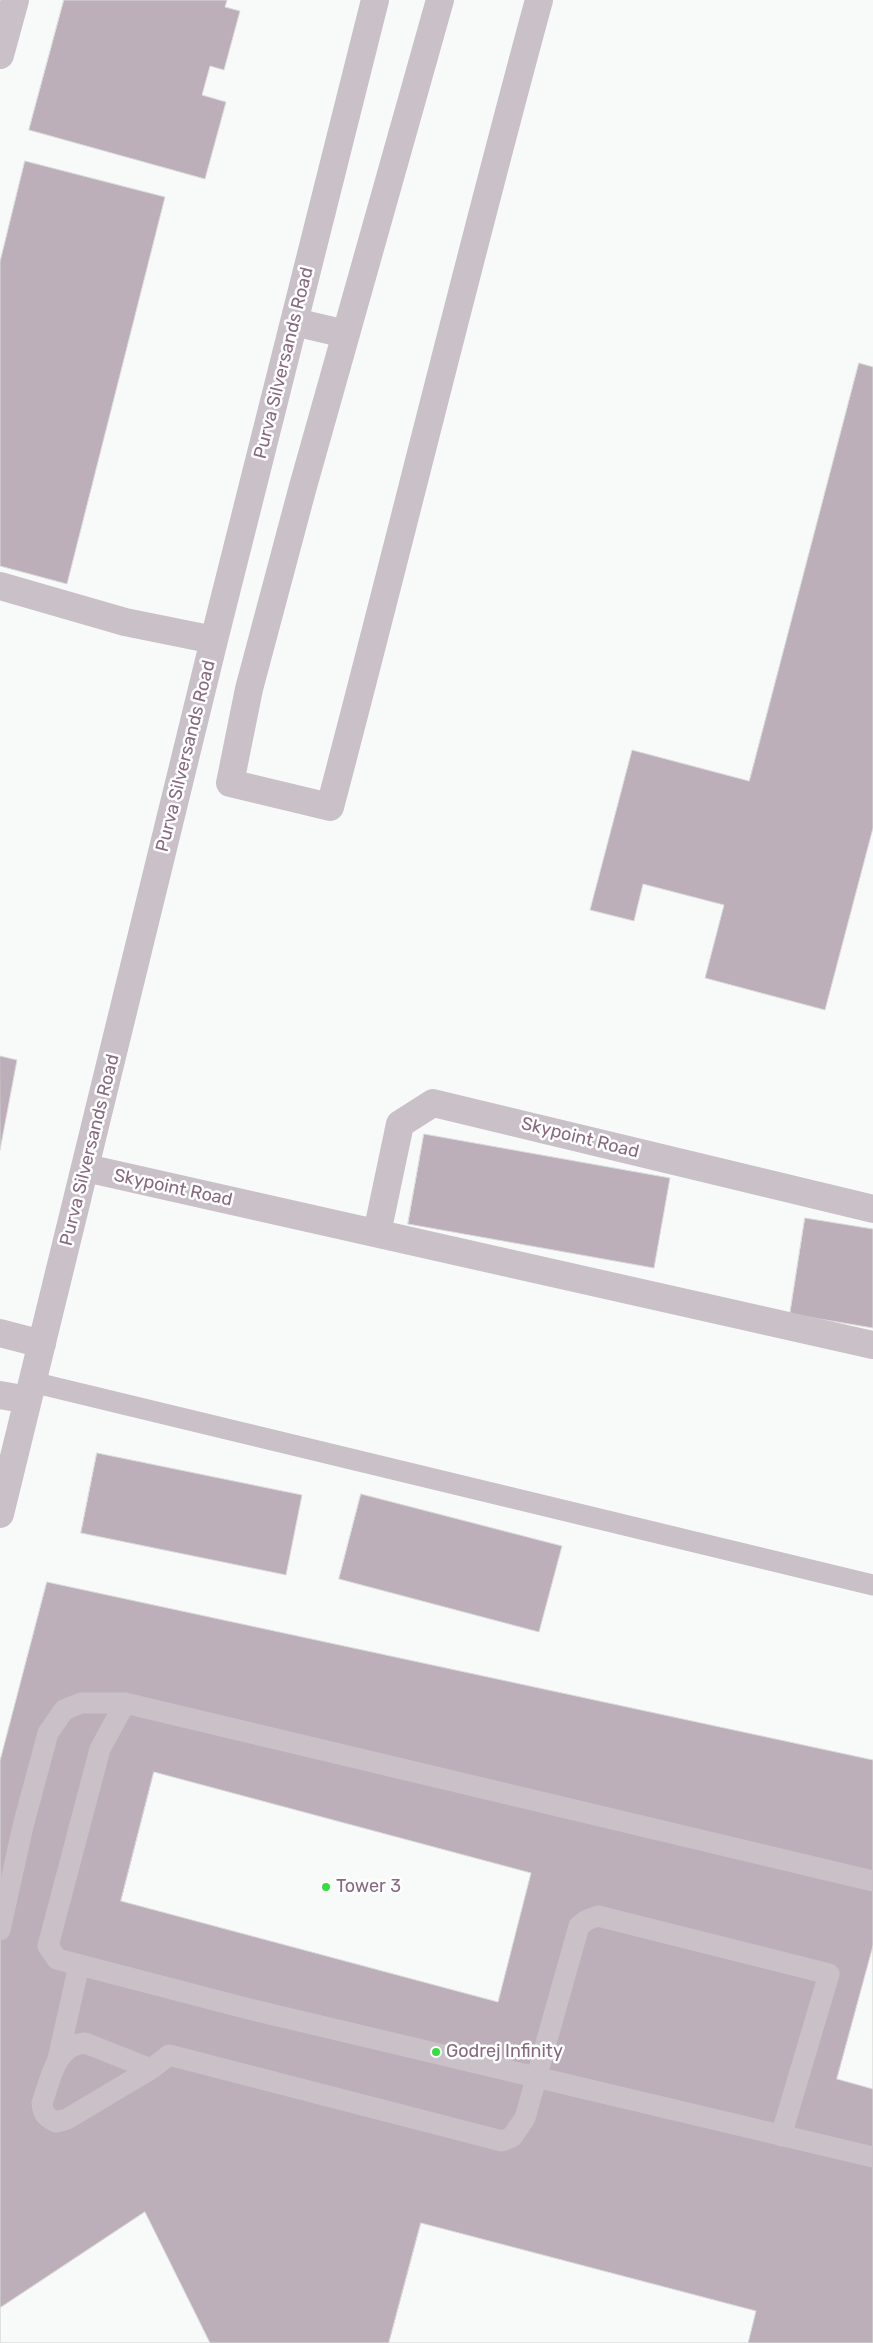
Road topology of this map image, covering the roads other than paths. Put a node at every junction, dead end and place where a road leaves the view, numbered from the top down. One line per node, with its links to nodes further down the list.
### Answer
1 (15, 0): 5 (street)
2 (375, 0): 6 (street, Purva Silversands Road)
3 (440, 0): 7 (street)
4 (539, 0): 7 (street)
5 (0, 55)
6 (294, 322): 7 (street); 9 (street, Purva Silversands Road)
7 (346, 334)
8 (0, 586): 9 (street)
9 (214, 640): 10 (street, Purva Silversands Road)
10 (86, 1168): 12 (street, Skypoint Road); 14 (street, Purva Silversands Road)
11 (873, 1209): 12 (street, Skypoint Road)
12 (377, 1233): 15 (street, Skypoint Road)
13 (0, 1333): 14 (street)
14 (42, 1344): 16 (street, Purva Silversands Road)
15 (873, 1345)
16 (30, 1391): 17 (street); 18 (street, Purva Silversands Road); 19 (lane)
17 (0, 1395)
18 (0, 1514)
19 (873, 1585)
20 (125, 1703): 21 (lane); 22 (lane); 23 (lane)
21 (873, 1881)
22 (0, 1930)
23 (79, 1966): 24 (lane); 26 (lane)
24 (58, 2059): 25 (lane); 25 (lane)
25 (151, 2069): 26 (lane)
26 (536, 2077): 27 (lane); 27 (lane)
27 (781, 2136): 28 (lane)
28 (873, 2157)

